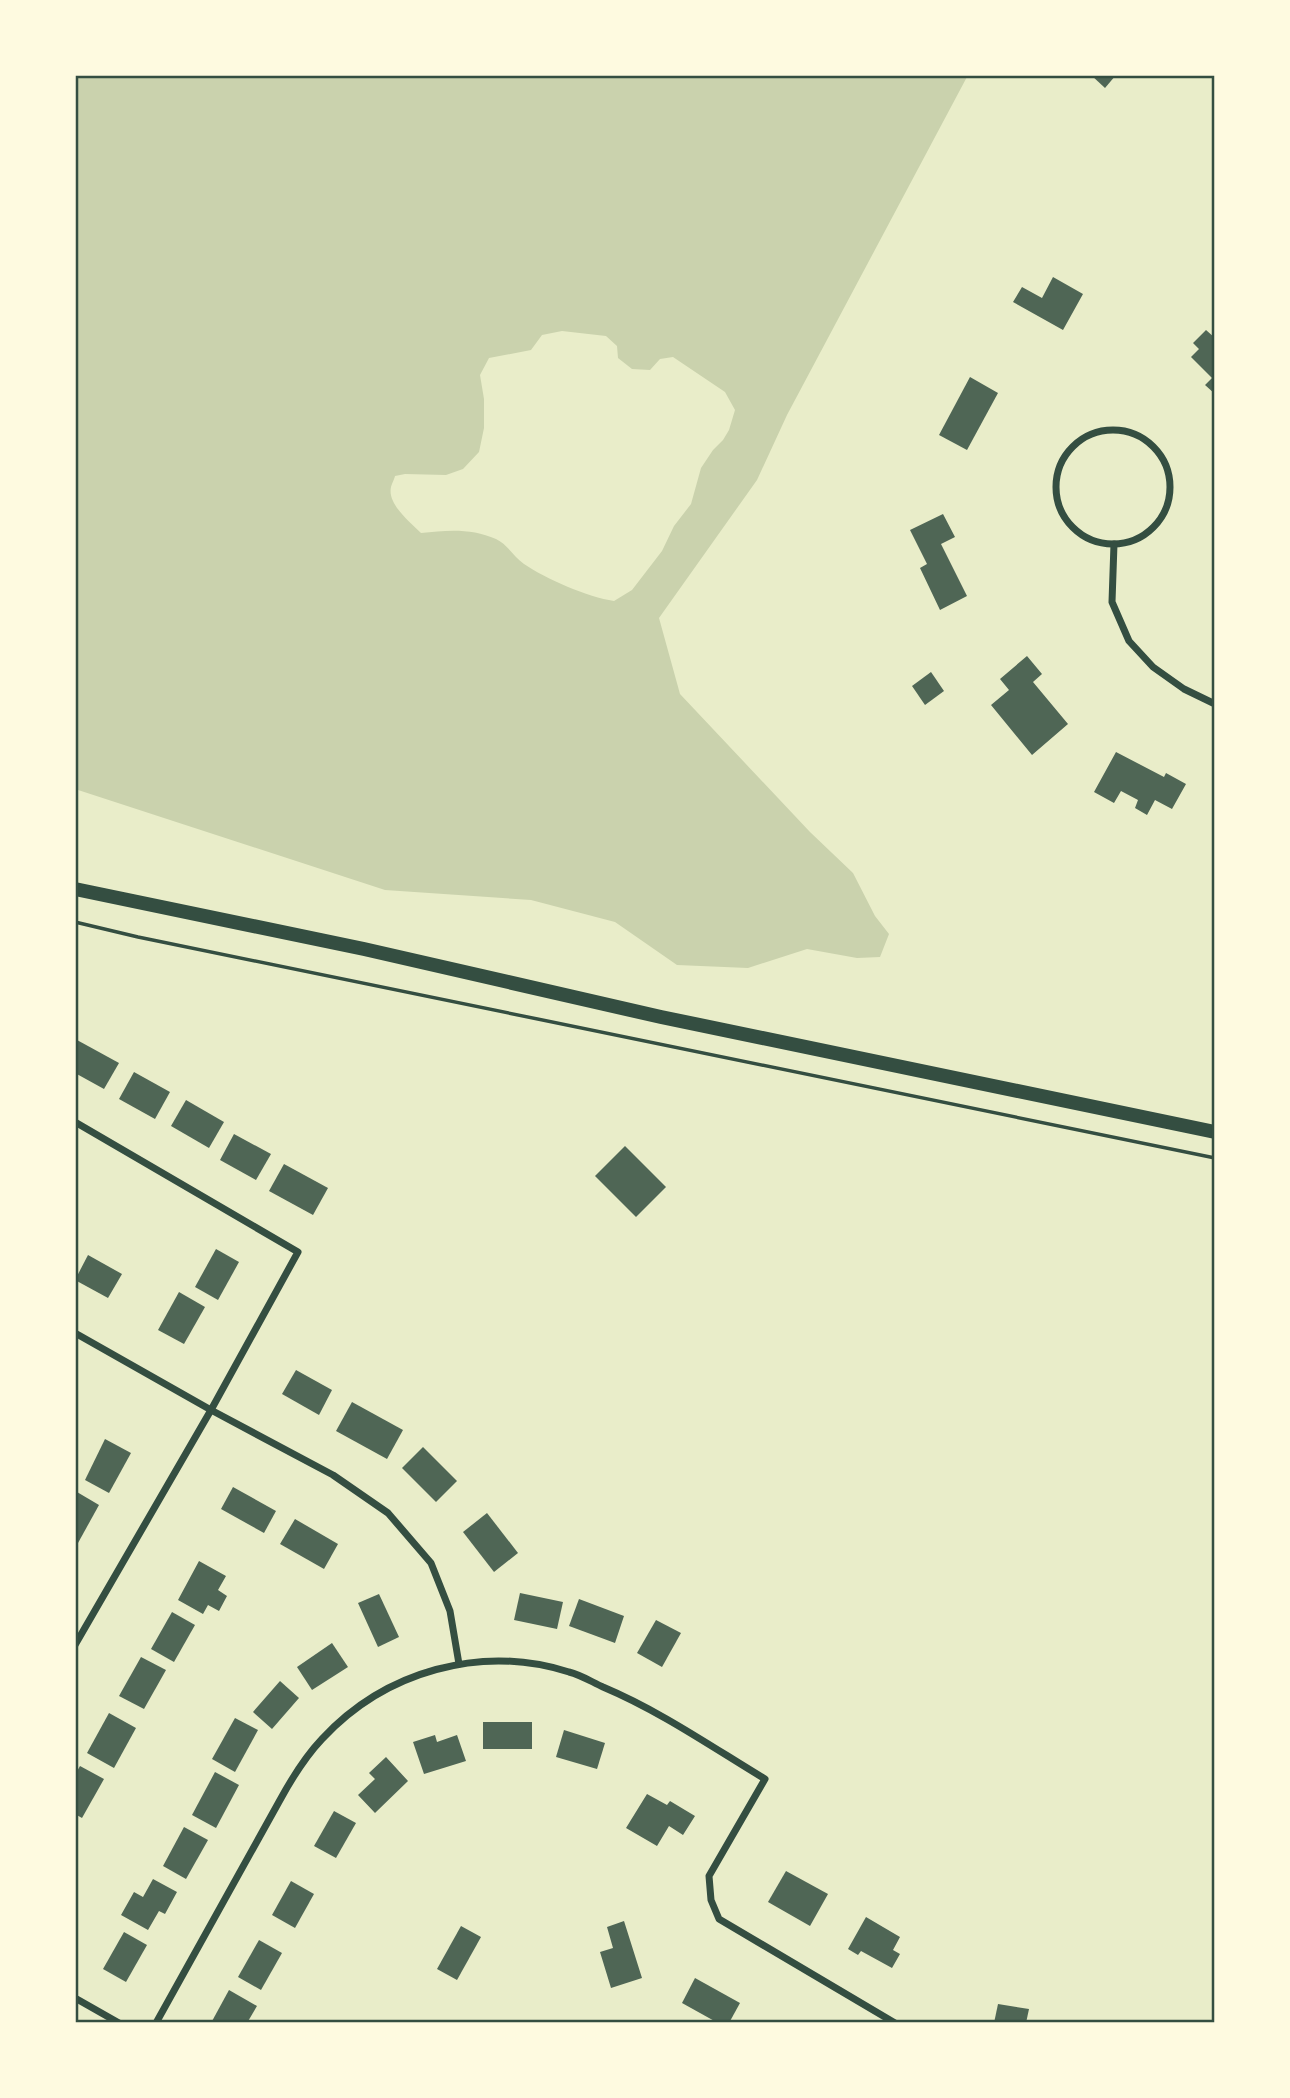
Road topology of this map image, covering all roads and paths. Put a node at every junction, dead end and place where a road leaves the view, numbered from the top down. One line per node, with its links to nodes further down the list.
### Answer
1 (1114, 544): 1 (street); 2 (street)
2 (1215, 704)
3 (75, 889): 6 (main road)
4 (75, 922): 7 (path)
5 (75, 1122): 9 (street)
6 (1215, 1132)
7 (1215, 1158)
8 (75, 1333): 9 (street)
9 (211, 1410): 10 (street); 11 (street)
10 (75, 1645)
11 (459, 1664): 14 (street); 15 (street)
12 (75, 1998): 13 (street)
13 (119, 2023)
14 (156, 2023)
15 (895, 2023)

